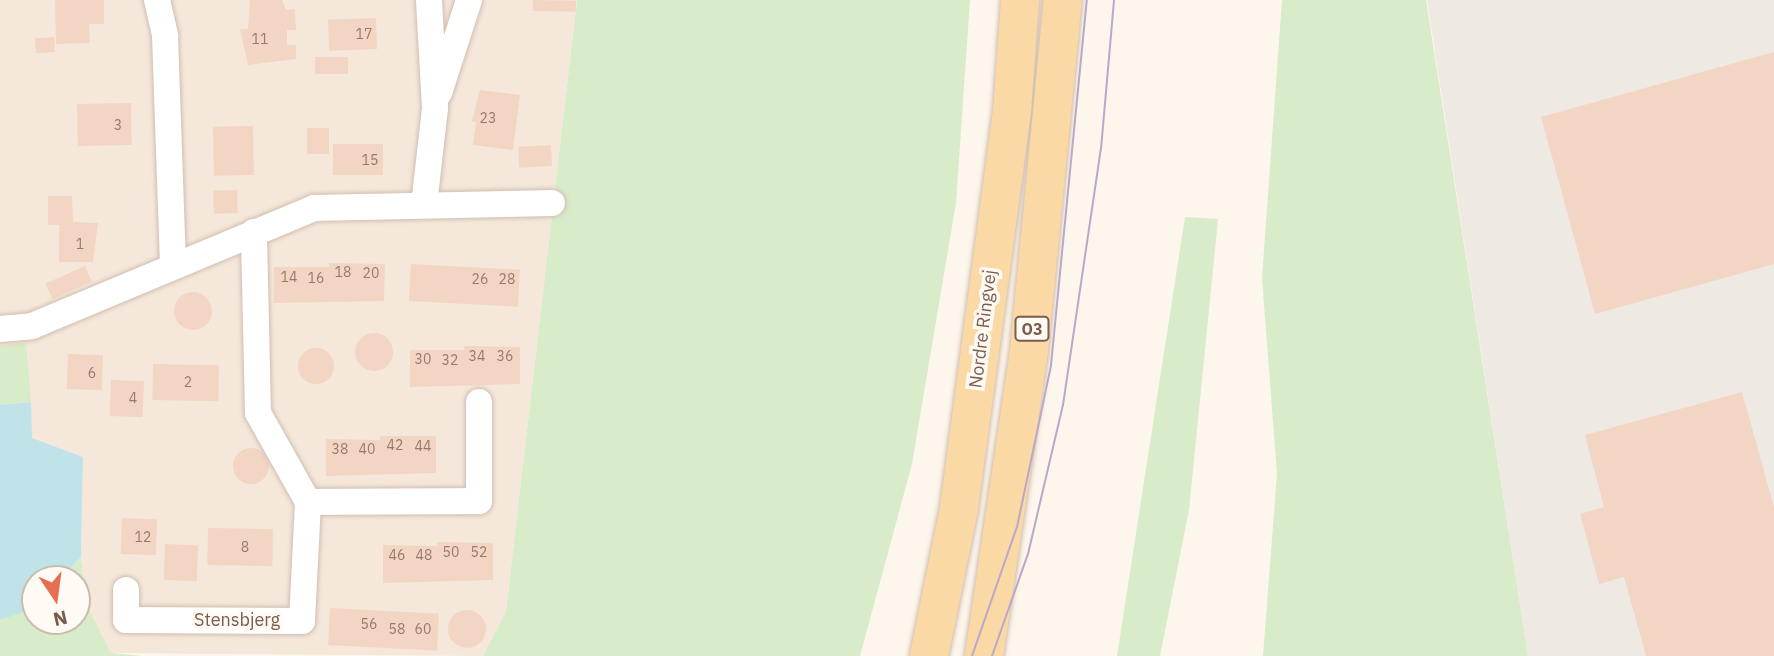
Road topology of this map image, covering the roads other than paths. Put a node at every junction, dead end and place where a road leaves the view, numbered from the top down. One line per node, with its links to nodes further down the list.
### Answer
1 (157, 0): 7 (street)
2 (173, 0): 7 (street)
3 (429, 0): 8 (street)
4 (469, 0): 8 (street)
5 (1020, 0): 17 (main road, Nordre Ringvej)
6 (1063, 0): 18 (main road, O3)
7 (165, 36): 12 (street)
8 (435, 108): 10 (street)
9 (552, 203): 10 (street)
10 (424, 205): 11 (street)
11 (254, 232): 12 (street); 15 (street)
12 (173, 266): 13 (street)
13 (0, 329)
14 (479, 402): 15 (street)
15 (308, 502): 16 (street, Stensbjerg)
16 (126, 590)
17 (929, 656)
18 (984, 656)

